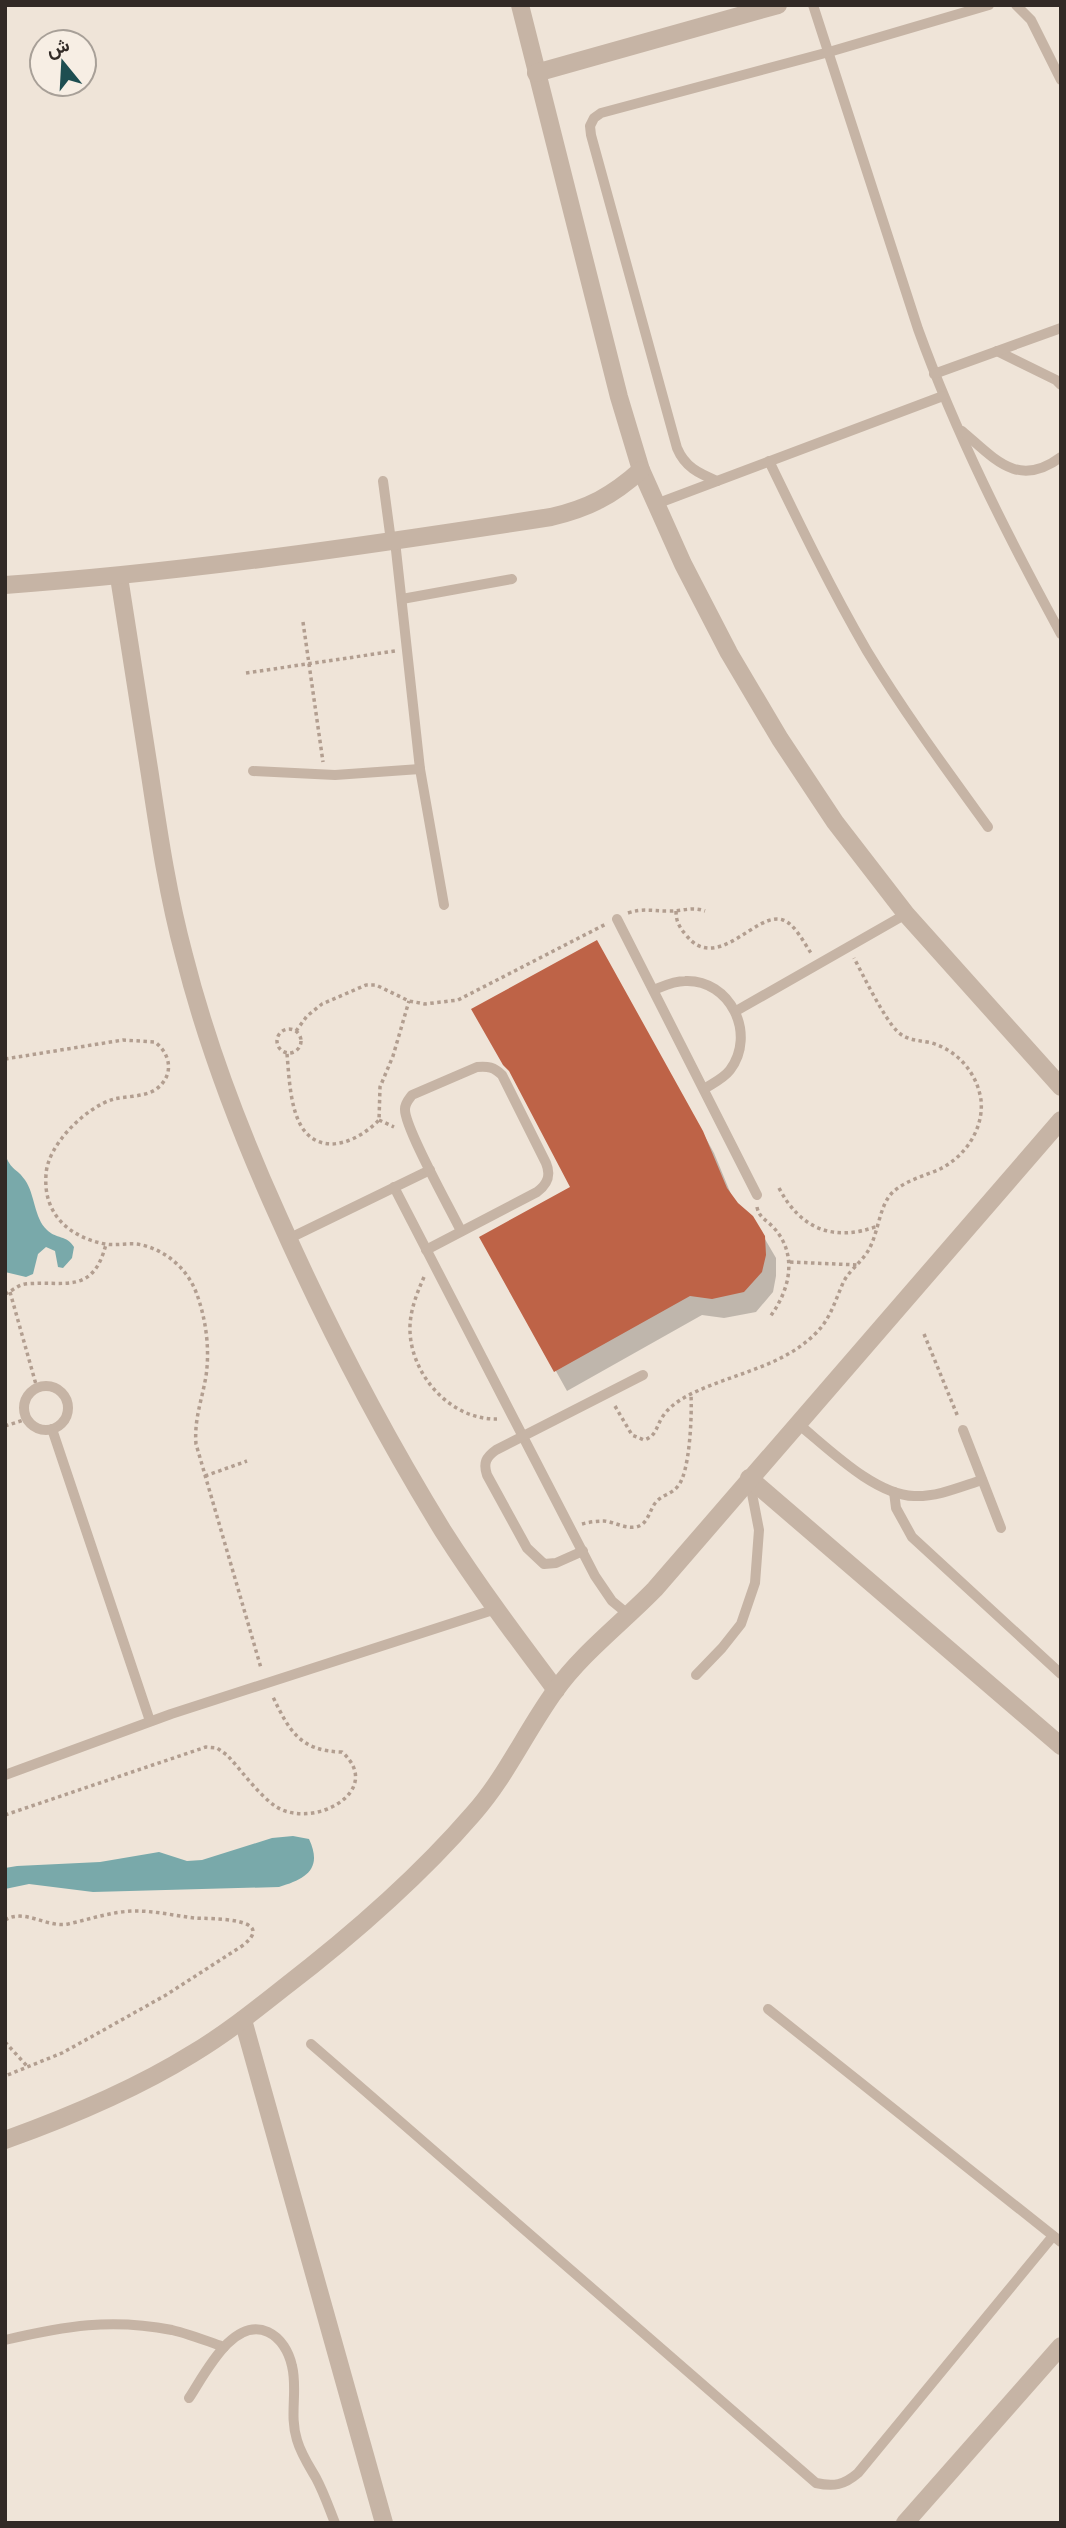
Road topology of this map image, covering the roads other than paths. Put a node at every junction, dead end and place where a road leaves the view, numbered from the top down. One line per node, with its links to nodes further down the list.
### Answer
1 (520, 5): 7 (street)
2 (778, 5): 7 (street)
3 (813, 5): 6 (lane)
4 (989, 5): 6 (lane)
5 (1016, 5): 8 (lane)
6 (829, 52): 11 (lane); 19 (lane)
7 (536, 73): 17 (street)
8 (1061, 80)
9 (1061, 328): 10 (lane)
10 (997, 351): 11 (lane); 12 (lane)
11 (934, 374): 13 (lane)
12 (1061, 385)
13 (943, 396): 14 (lane); 16 (lane)
14 (958, 427): 15 (lane); 26 (lane)
15 (1061, 457)
16 (769, 461): 19 (lane); 29 (lane)
17 (641, 470): 20 (street); 21 (street)
18 (383, 481): 21 (lane)
19 (717, 481): 20 (lane)
20 (656, 504): 31 (street)
21 (393, 541): 22 (street); 25 (lane)
22 (119, 577): 24 (street); 42 (street)
23 (512, 579): 25 (lane)
24 (5, 584)
25 (402, 599): 27 (lane)
26 (1061, 634)
27 (420, 769): 28 (lane); 30 (lane)
28 (253, 771)
29 (988, 827)
30 (444, 905)
31 (906, 914): 34 (lane); 35 (street)
32 (617, 919): 33 (lane)
33 (654, 990): 34 (lane); 36 (lane)
34 (736, 1011): 36 (lane)
35 (1061, 1087)
36 (704, 1089): 40 (lane)
37 (1061, 1120): 45 (street)
38 (430, 1170): 39 (lane); 41 (lane); 41 (lane)
39 (394, 1187): 42 (lane); 43 (lane)
40 (757, 1195)
41 (461, 1231): 43 (lane)
42 (288, 1238): 54 (street)
43 (428, 1254): 48 (lane)
44 (643, 1375): 48 (lane)
45 (797, 1423): 49 (street); 51 (lane)
46 (52, 1429): 46 (lane); 59 (lane)
47 (963, 1430): 50 (lane)
48 (523, 1436): 53 (lane); 53 (lane)
49 (749, 1478): 55 (street); 57 (lane); 60 (street)
50 (982, 1480): 51 (lane); 52 (lane)
51 (894, 1492): 56 (lane)
52 (1001, 1528)
53 (583, 1551): 55 (lane)
54 (496, 1609): 58 (street); 59 (lane)
55 (629, 1615): 58 (street)
56 (1061, 1674)
57 (696, 1675)
58 (556, 1690): 63 (street)
59 (150, 1721): 61 (lane)
60 (1061, 1745)
61 (5, 1775)
62 (768, 2009): 66 (lane)
63 (243, 2020): 65 (street); 72 (street)
64 (311, 2044): 66 (lane)
65 (5, 2140)
66 (1057, 2239)
67 (5, 2340): 69 (lane)
68 (1061, 2346): 73 (street)
69 (224, 2347): 70 (lane); 71 (lane)
70 (189, 2398)
71 (335, 2523)
72 (384, 2523)
73 (905, 2523)

